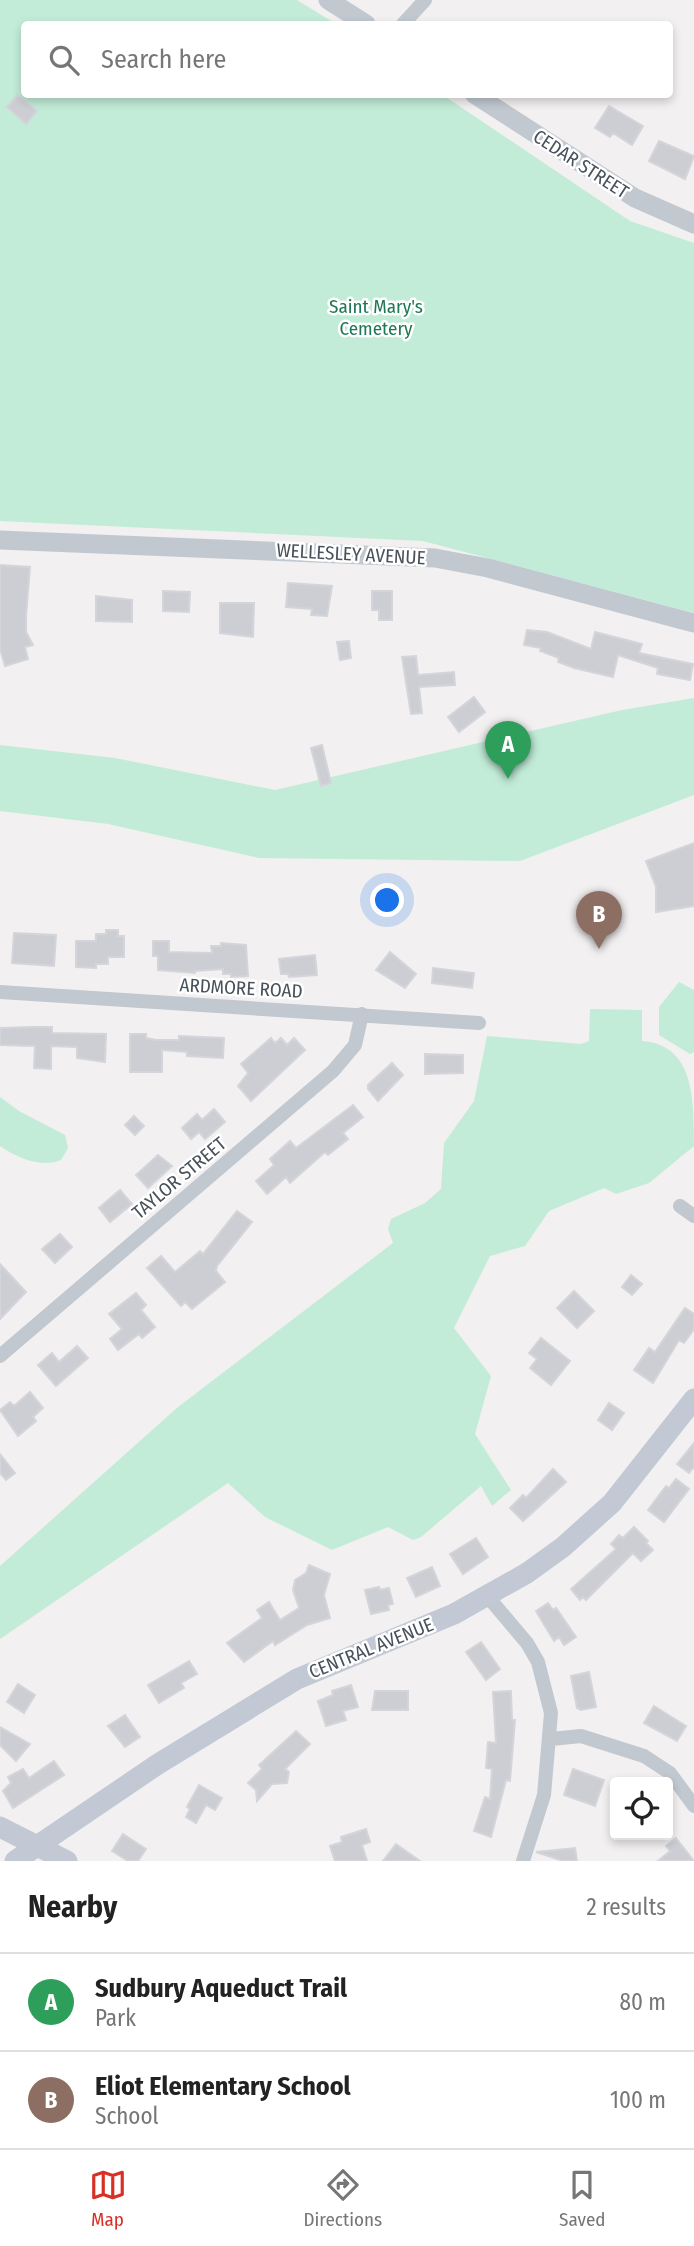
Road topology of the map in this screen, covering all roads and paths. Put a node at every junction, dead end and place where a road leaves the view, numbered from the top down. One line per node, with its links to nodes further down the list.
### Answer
1 (328, 0): 3 (street)
2 (425, 0): 4 (street)
3 (361, 21)
4 (406, 21)
5 (480, 98): 6 (street, CEDAR STREET)
6 (694, 224)
7 (0, 540): 8 (street, WELLESLEY AVENUE)
8 (694, 623)
9 (0, 992): 10 (street, ARDMORE ROAD)
10 (362, 1014): 11 (street, ARDMORE ROAD); 14 (street, TAYLOR STREET)
11 (479, 1023)
12 (680, 1206): 13 (street)
13 (694, 1216)
14 (0, 1356)
15 (694, 1399): 16 (main road, CENTRAL AVENUE)
16 (488, 1597): 17 (street); 20 (main road, CENTRAL AVENUE)
17 (551, 1739): 18 (street); 23 (street)
18 (694, 1806)
19 (0, 1826): 20 (main road)
20 (38, 1846): 21 (main road, CENTRAL AVENUE); 22 (main road)
21 (15, 1861)
22 (66, 1861)
23 (523, 1861)

